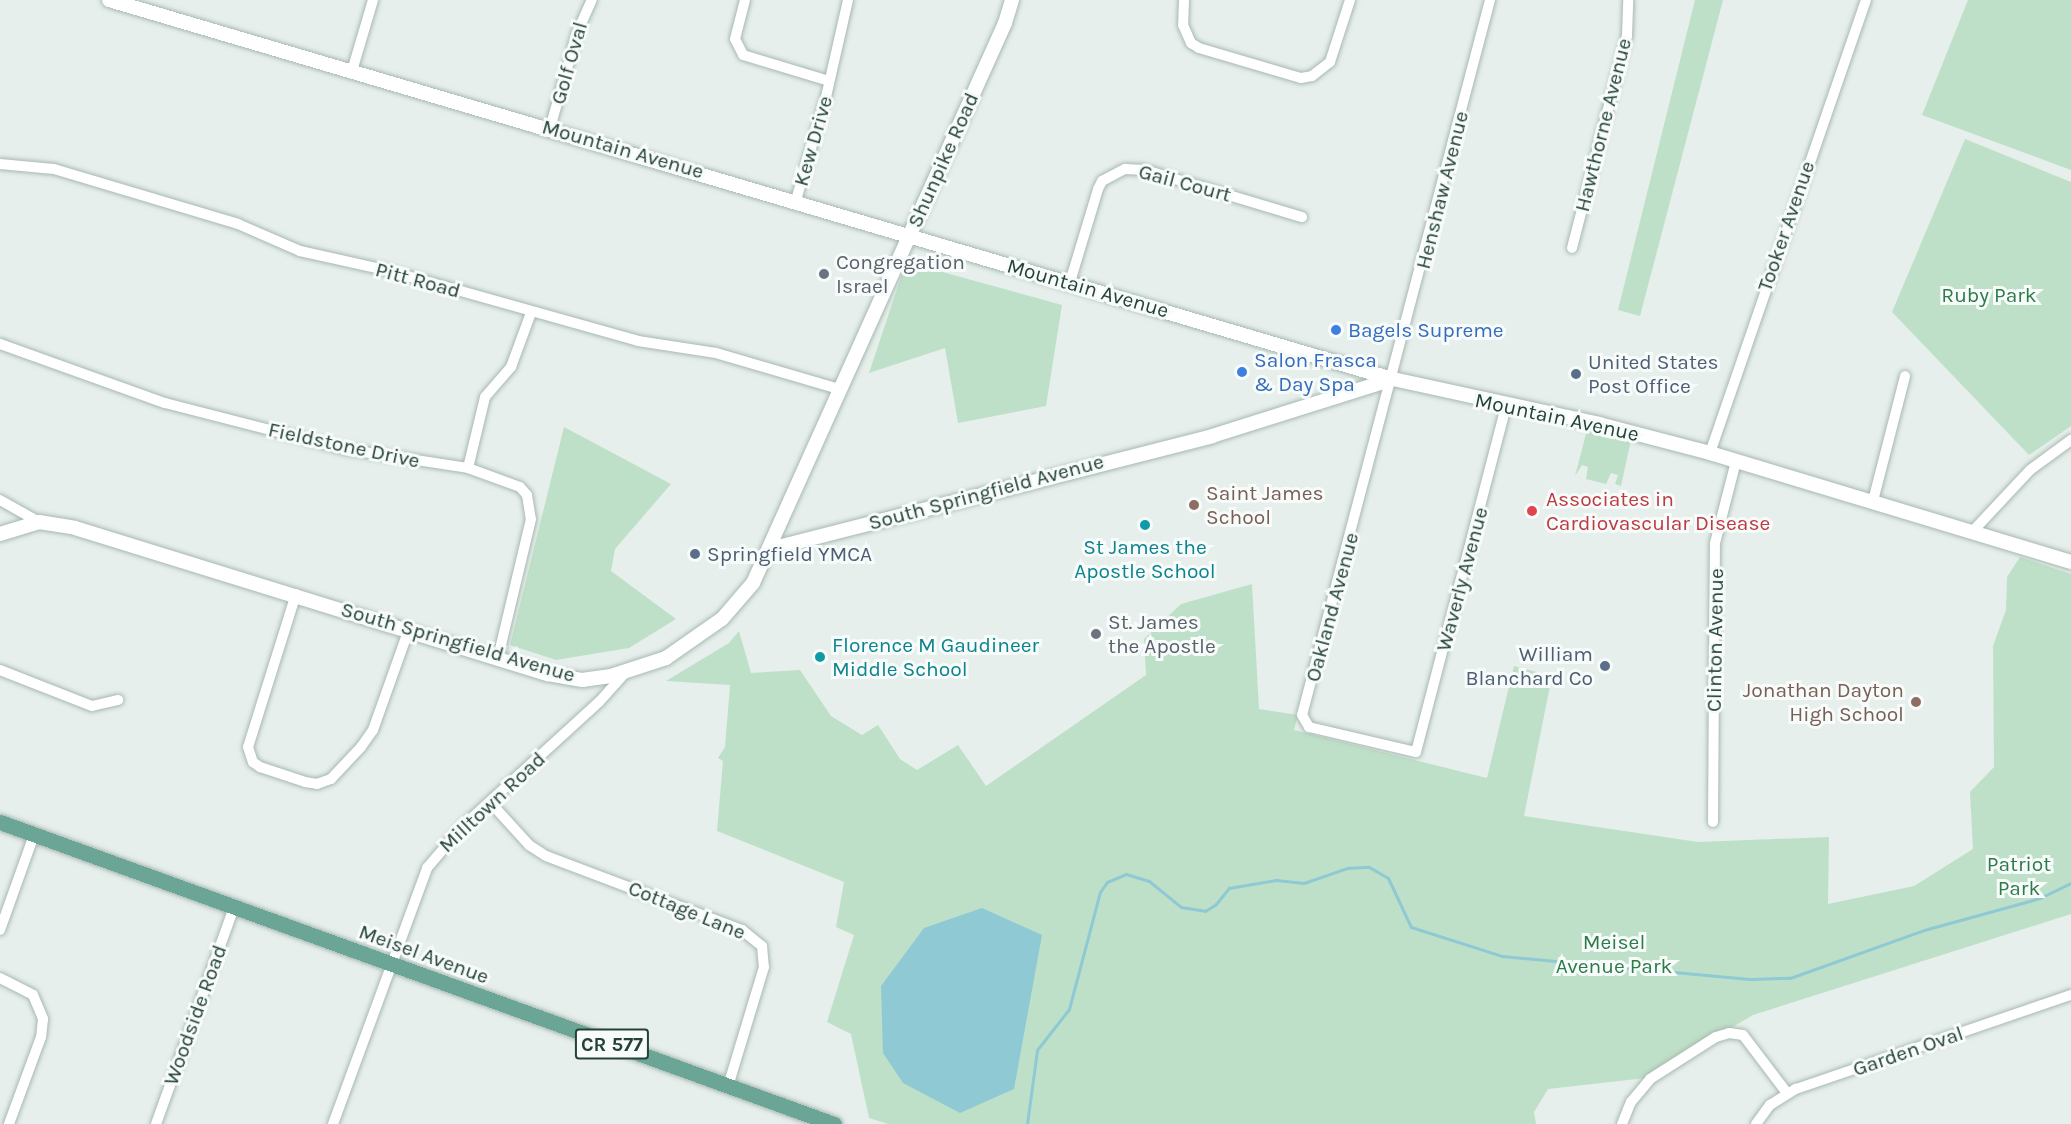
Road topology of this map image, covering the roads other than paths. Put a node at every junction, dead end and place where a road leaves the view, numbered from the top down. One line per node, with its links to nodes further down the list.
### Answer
1 (109, 0): 12 (street, Mountain Avenue)
2 (373, 0): 12 (street)
3 (592, 0): 14 (street, Golf Oval)
4 (745, 0): 13 (street, Kew Drive)
5 (848, 0): 13 (street, Kew Drive)
6 (1012, 0): 18 (street, Shunpike Road)
7 (1184, 0): 8 (street)
8 (1350, 0)
9 (1490, 0): 24 (street, Henshaw Avenue)
10 (1628, 0): 19 (street, Hawthorne Avenue)
11 (1866, 0): 28 (street, Tooker Avenue)
12 (352, 71): 14 (street, Mountain Avenue)
13 (829, 81): 16 (street, Kew Drive)
14 (550, 128): 16 (street, Mountain Avenue)
15 (0, 164): 21 (street, Pitt Road)
16 (796, 200): 18 (street, Mountain Avenue)
17 (1302, 217): 20 (street, Gail Court)
18 (909, 236): 20 (street, Mountain Avenue); 25 (street, Shunpike Road)
19 (1572, 249)
20 (1070, 282): 24 (street, Mountain Avenue)
21 (531, 313): 25 (street, Pitt Road); 30 (street)
22 (0, 344): 30 (street, Fieldstone Drive)
23 (1905, 376): 32 (street)
24 (1393, 380): 26 (street, Mountain Avenue); 36 (street, South Springfield Avenue); 44 (street, Oakland Avenue)
25 (839, 389): 36 (street, Shunpike Road)
26 (1506, 406): 28 (street, Mountain Avenue); 44 (street, Waverly Avenue)
27 (2071, 440): 34 (street)
28 (1710, 453): 29 (street, Mountain Avenue)
29 (1736, 461): 32 (street, Mountain Avenue); 47 (street, Clinton Avenue)
30 (468, 468): 40 (street, Fieldstone Drive)
31 (0, 500): 33 (street)
32 (1873, 501): 34 (street, Mountain Avenue)
33 (39, 522): 35 (street, South Springfield Avenue); 38 (street, South Springfield Avenue)
34 (1973, 531): 37 (street, Mountain Avenue)
35 (0, 534)
36 (770, 549): 42 (street, South Springfield Avenue)
37 (2071, 562)
38 (296, 594): 39 (street, South Springfield Avenue); 39 (street)
39 (409, 629): 40 (street, South Springfield Avenue)
40 (498, 657): 42 (street, South Springfield Avenue)
41 (0, 670): 43 (street)
42 (625, 674): 45 (street, Milltown Road)
43 (118, 700)
44 (1416, 752)
45 (490, 802): 51 (street, Milltown Road); 54 (street, Cottage Lane)
46 (0, 822): 48 (main road, Meisel Avenue / CR 577)
47 (1713, 822)
48 (34, 835): 49 (main road, Meisel Avenue / CR 577); 50 (street)
49 (234, 907): 51 (main road, Meisel Avenue / CR 577); 57 (street, Woodside Road)
50 (0, 930)
51 (389, 964): 54 (main road, Meisel Avenue / CR 577); 58 (street, Milltown Road)
52 (0, 978): 56 (street)
53 (2071, 995): 55 (street, Garden Oval)
54 (728, 1086): 59 (main road, Meisel Avenue / CR 577)
55 (1787, 1093): 60 (street); 61 (street, Garden Oval)
56 (9, 1124)
57 (156, 1124)
58 (333, 1124)
59 (834, 1124)
60 (1622, 1124)
61 (1756, 1124)

